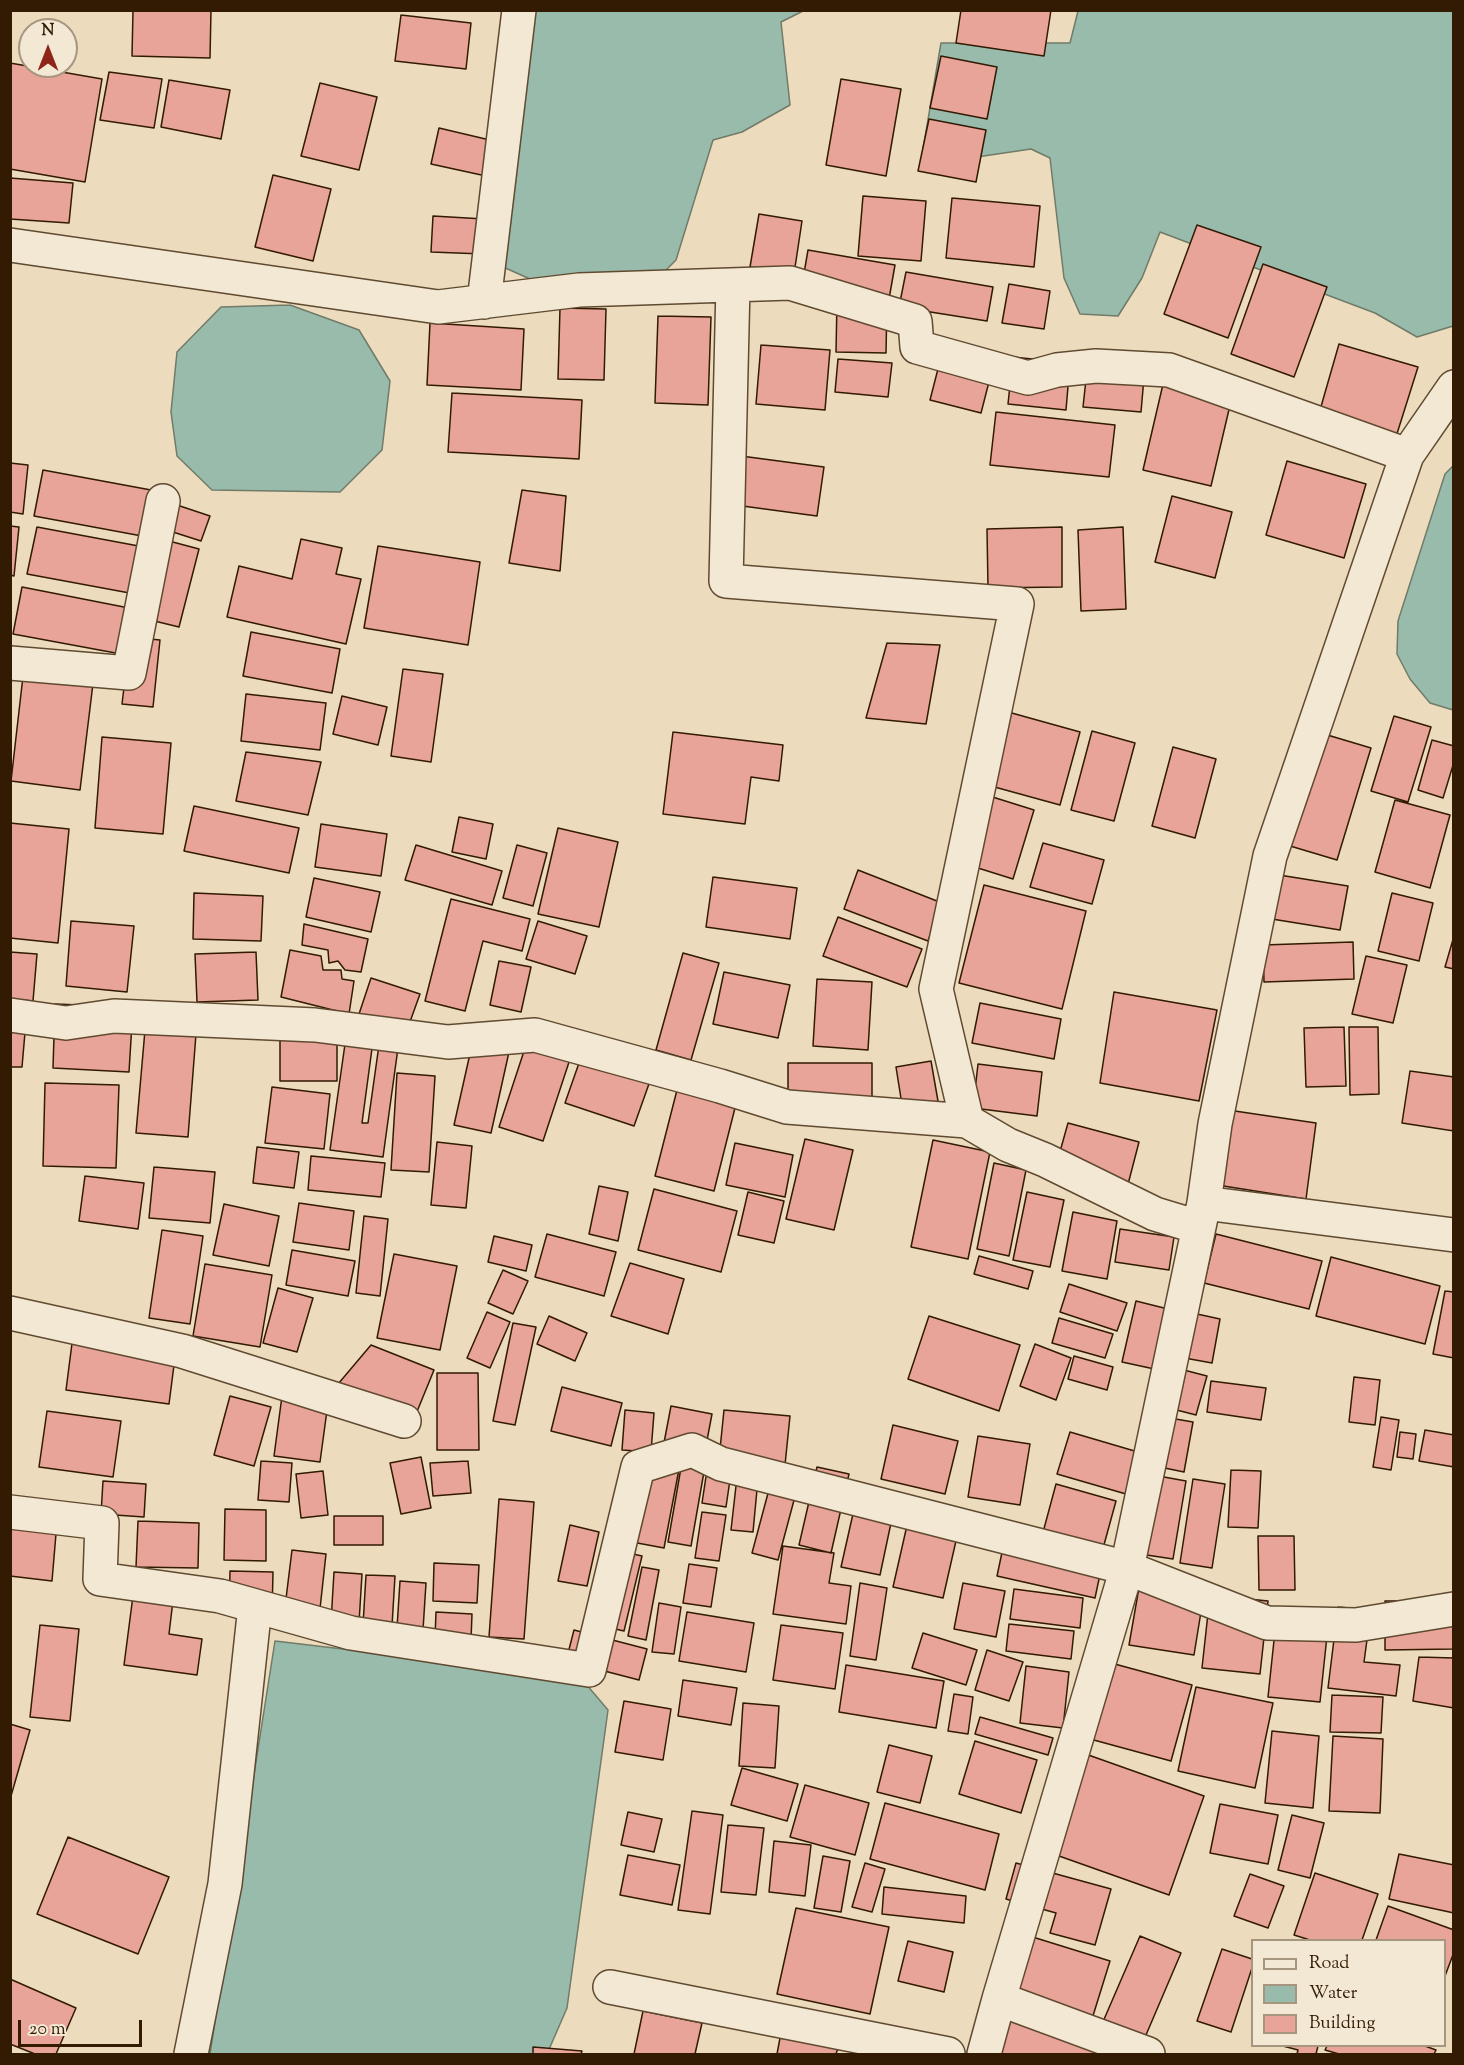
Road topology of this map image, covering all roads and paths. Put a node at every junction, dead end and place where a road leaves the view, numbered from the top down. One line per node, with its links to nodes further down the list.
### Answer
1 (519, 10): 4 (street)
2 (10, 245): 4 (street)
3 (733, 285): 4 (street); 6 (street); 10 (street)
4 (484, 302)
5 (1454, 387): 6 (street)
6 (1407, 455): 11 (street)
7 (164, 501): 8 (street)
8 (10, 663)
9 (10, 1015): 10 (street)
10 (967, 1121): 11 (street)
11 (1201, 1215): 12 (street); 16 (street)
12 (1454, 1235)
13 (10, 1313): 14 (street)
14 (404, 1421)
15 (10, 1512): 17 (street)
16 (1127, 1568): 17 (street); 18 (street); 20 (street)
17 (255, 1606): 21 (street)
18 (1454, 1609)
19 (610, 1987): 22 (street)
20 (999, 1999): 23 (street); 24 (street)
21 (191, 2055)
22 (948, 2055)
23 (984, 2055)
24 (1148, 2055)

